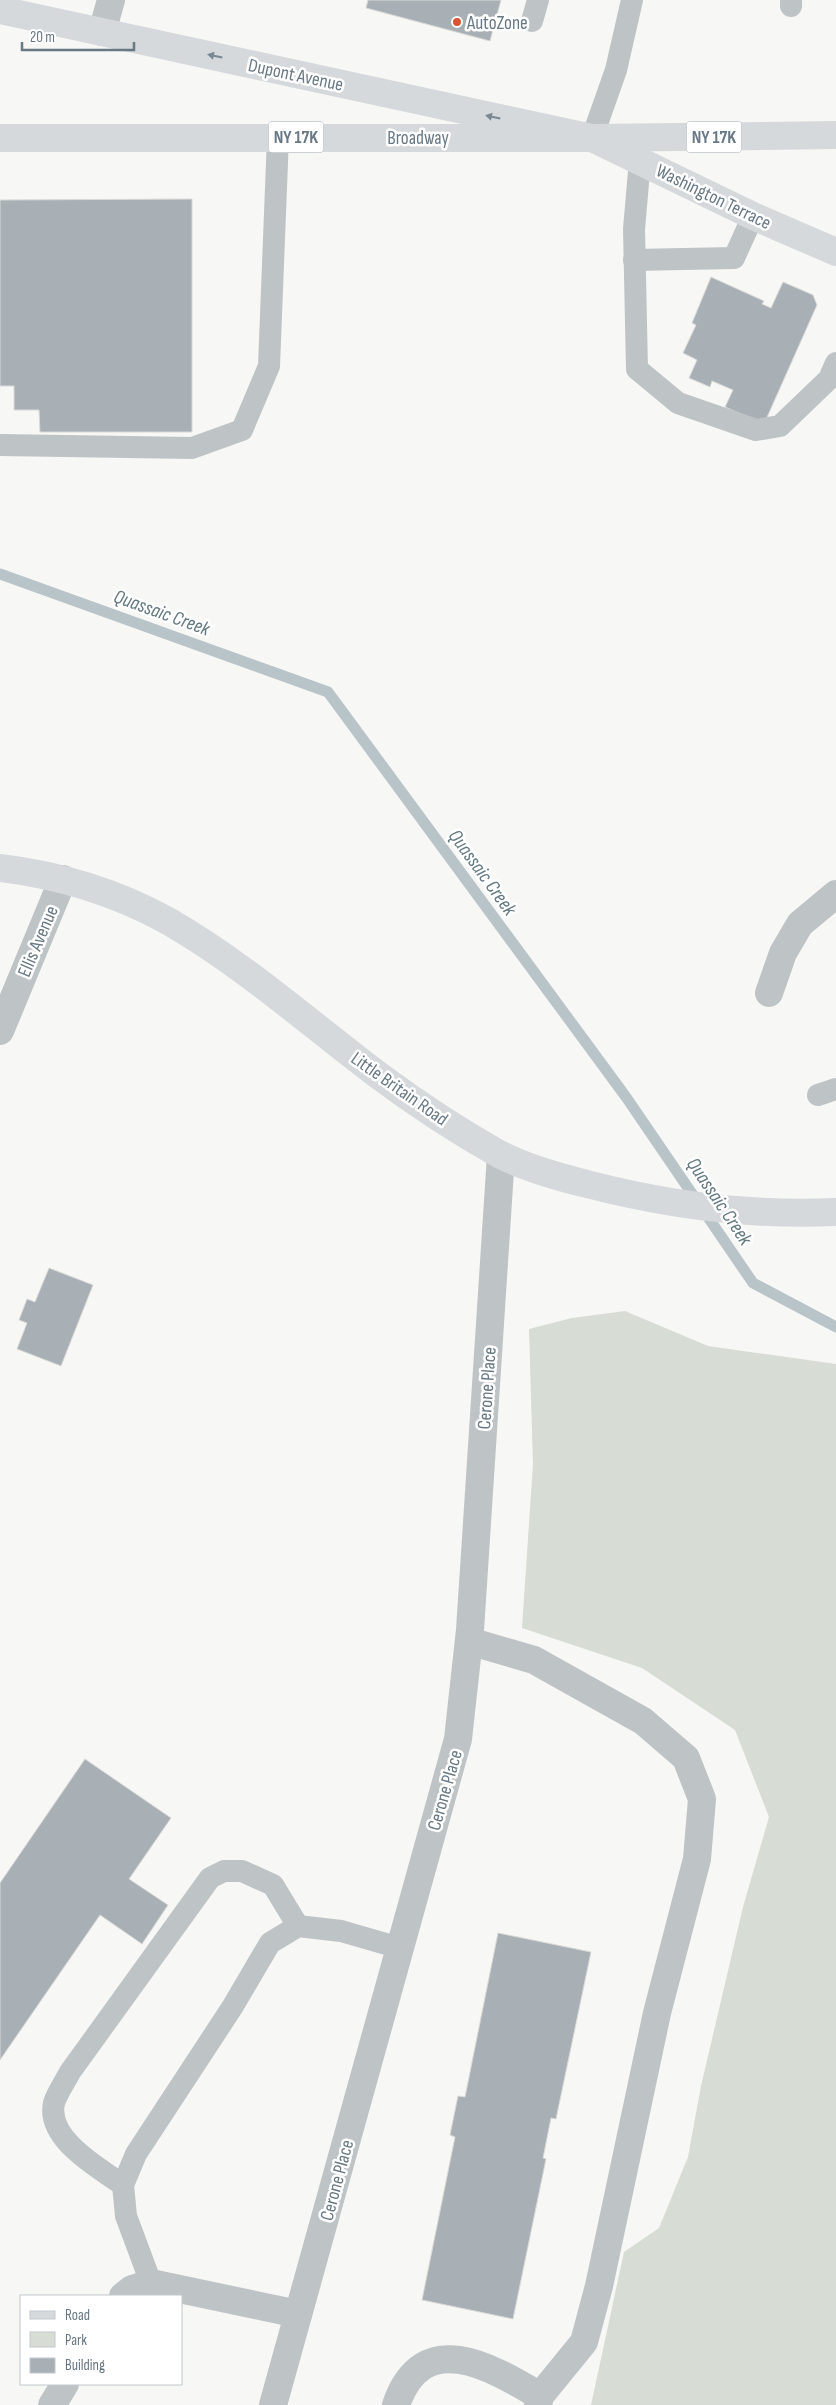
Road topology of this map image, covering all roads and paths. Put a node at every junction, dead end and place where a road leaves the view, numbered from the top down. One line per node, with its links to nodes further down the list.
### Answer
1 (111, 0): 4 (street)
2 (632, 0): 8 (lane)
3 (0, 10): 4 (street, Dupont Avenue)
4 (102, 32): 8 (street, Dupont Avenue, one-way to 4)
5 (836, 136): 8 (street, Broadway / NY 17K)
6 (0, 138): 7 (street, Broadway / NY 17K)
7 (278, 138): 8 (street, Broadway / NY 17K); 14 (lane)
8 (592, 138): 9 (street, Washington Terrace)
9 (640, 160): 10 (street, Washington Terrace); 12 (lane)
10 (754, 216): 11 (street, Washington Terrace); 12 (lane)
11 (836, 252)
12 (634, 260): 13 (lane)
13 (836, 363)
14 (0, 445)
15 (0, 868): 16 (street, Little Britain Road)
16 (63, 879): 19 (street, Ellis Avenue); 20 (street, Little Britain Road)
17 (836, 894): 18 (street)
18 (769, 993)
19 (0, 1031)
20 (501, 1155): 21 (street, Little Britain Road); 22 (street, Cerone Place)
21 (836, 1212)
22 (469, 1641): 24 (street, Cerone Place); 30 (street)
23 (298, 1926): 24 (lane); 25 (lane); 25 (lane)
24 (400, 1948): 28 (street, Cerone Place)
25 (123, 2185): 26 (lane)
26 (151, 2283): 27 (street); 28 (street)
27 (124, 2295)
28 (298, 2314): 32 (street, Cerone Place)
29 (64, 2385): 31 (street)
30 (539, 2401): 33 (street)
31 (52, 2405)
32 (273, 2405)
33 (396, 2405)

